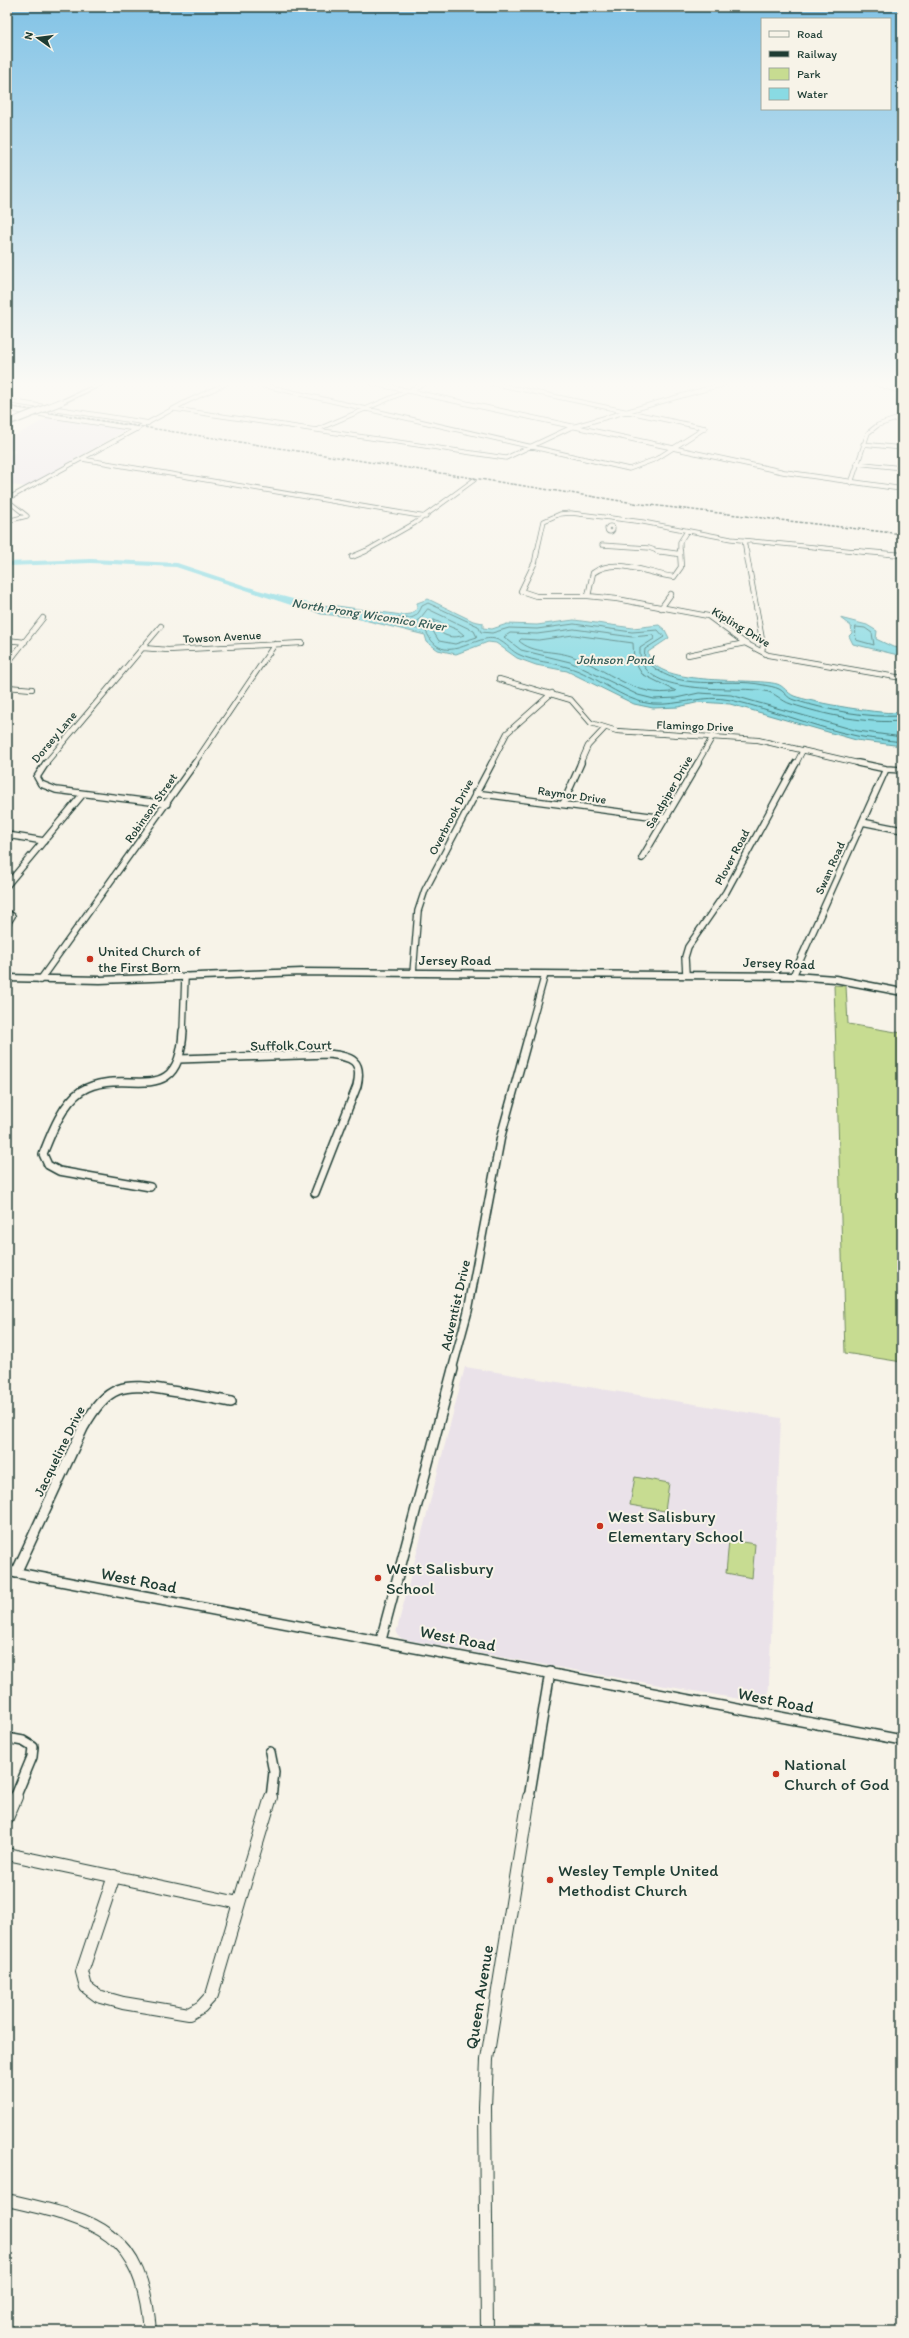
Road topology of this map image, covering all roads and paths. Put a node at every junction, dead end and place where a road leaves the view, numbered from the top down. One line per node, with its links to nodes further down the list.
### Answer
1 (19, 492): 6 (street)
2 (278, 492): 4 (street)
3 (458, 492): 4 (street)
4 (426, 517): 13 (street)
5 (616, 518): 7 (street); 8 (street); 15 (street, Kipling Drive)
6 (7, 521)
7 (610, 526)
8 (687, 531): 9 (street); 11 (street)
9 (744, 540): 12 (street); 25 (street)
10 (602, 545): 11 (street)
11 (679, 554): 15 (street)
12 (902, 555)
13 (352, 557)
14 (671, 594): 16 (street)
15 (588, 596): 16 (street, Kipling Drive)
16 (661, 608): 22 (street, Kipling Drive)
17 (43, 618): 20 (street)
18 (161, 626): 24 (street, Dorsey Lane)
19 (7, 640): 20 (street)
20 (25, 642): 27 (street)
21 (302, 643): 23 (street, Towson Avenue)
22 (745, 643): 25 (street, Kipling Drive); 26 (street)
23 (275, 644): 24 (street, Towson Avenue); 40 (street, Robinson Street)
24 (143, 648): 39 (street, Dorsey Lane)
25 (762, 652): 28 (street, Kipling Drive)
26 (688, 656)
27 (7, 664)
28 (902, 678)
29 (499, 679): 32 (street, Flamingo Drive)
30 (7, 687): 31 (street)
31 (32, 689)
32 (552, 693): 33 (street, Flamingo Drive); 38 (street, Overbrook Drive)
33 (605, 728): 34 (street, Flamingo Drive); 41 (street)
34 (713, 736): 35 (street, Flamingo Drive); 42 (street, Sandpiper Drive)
35 (802, 750): 36 (street, Flamingo Drive); 53 (street, Plover Road)
36 (886, 769): 37 (street, Flamingo Drive); 43 (street, Swan Road)
37 (902, 770)
38 (475, 792): 41 (street, Raymor Drive); 51 (street, Overbrook Drive)
39 (83, 794): 40 (street, Dorsey Lane); 46 (street)
40 (167, 804): 57 (street, Robinson Street)
41 (563, 804): 42 (street, Raymor Drive)
42 (665, 818): 47 (street, Sandpiper Drive)
43 (862, 822): 44 (street); 55 (street, Swan Road)
44 (902, 830)
45 (7, 836): 46 (street)
46 (44, 840): 48 (street)
47 (642, 858)
48 (7, 885)
49 (7, 913): 50 (street)
50 (7, 924)
51 (413, 973): 52 (street, Jersey Road); 54 (street, Jersey Road)
52 (545, 974): 53 (street, Jersey Road); 64 (street, Adventist Drive)
53 (686, 974): 55 (street, Jersey Road)
54 (185, 976): 57 (street, Jersey Road); 59 (street)
55 (793, 976): 58 (street, Jersey Road)
56 (7, 978): 57 (street, Jersey Road)
57 (40, 980)
58 (902, 992)
59 (180, 1060): 60 (street); 61 (street, Suffolk Court)
60 (150, 1187)
61 (315, 1193)
62 (231, 1402): 63 (street, Jacqueline Drive)
63 (11, 1572): 64 (street, West Road)
64 (381, 1640): 65 (street, West Road)
65 (550, 1672): 67 (street, West Road); 75 (street, Queen Avenue)
66 (7, 1738): 69 (street)
67 (902, 1740)
68 (270, 1752): 72 (street)
69 (7, 1818)
70 (7, 1854): 71 (street)
71 (114, 1876): 72 (street); 72 (street)
72 (239, 1903)
73 (7, 2200): 74 (street)
74 (150, 2331)
75 (487, 2331)

